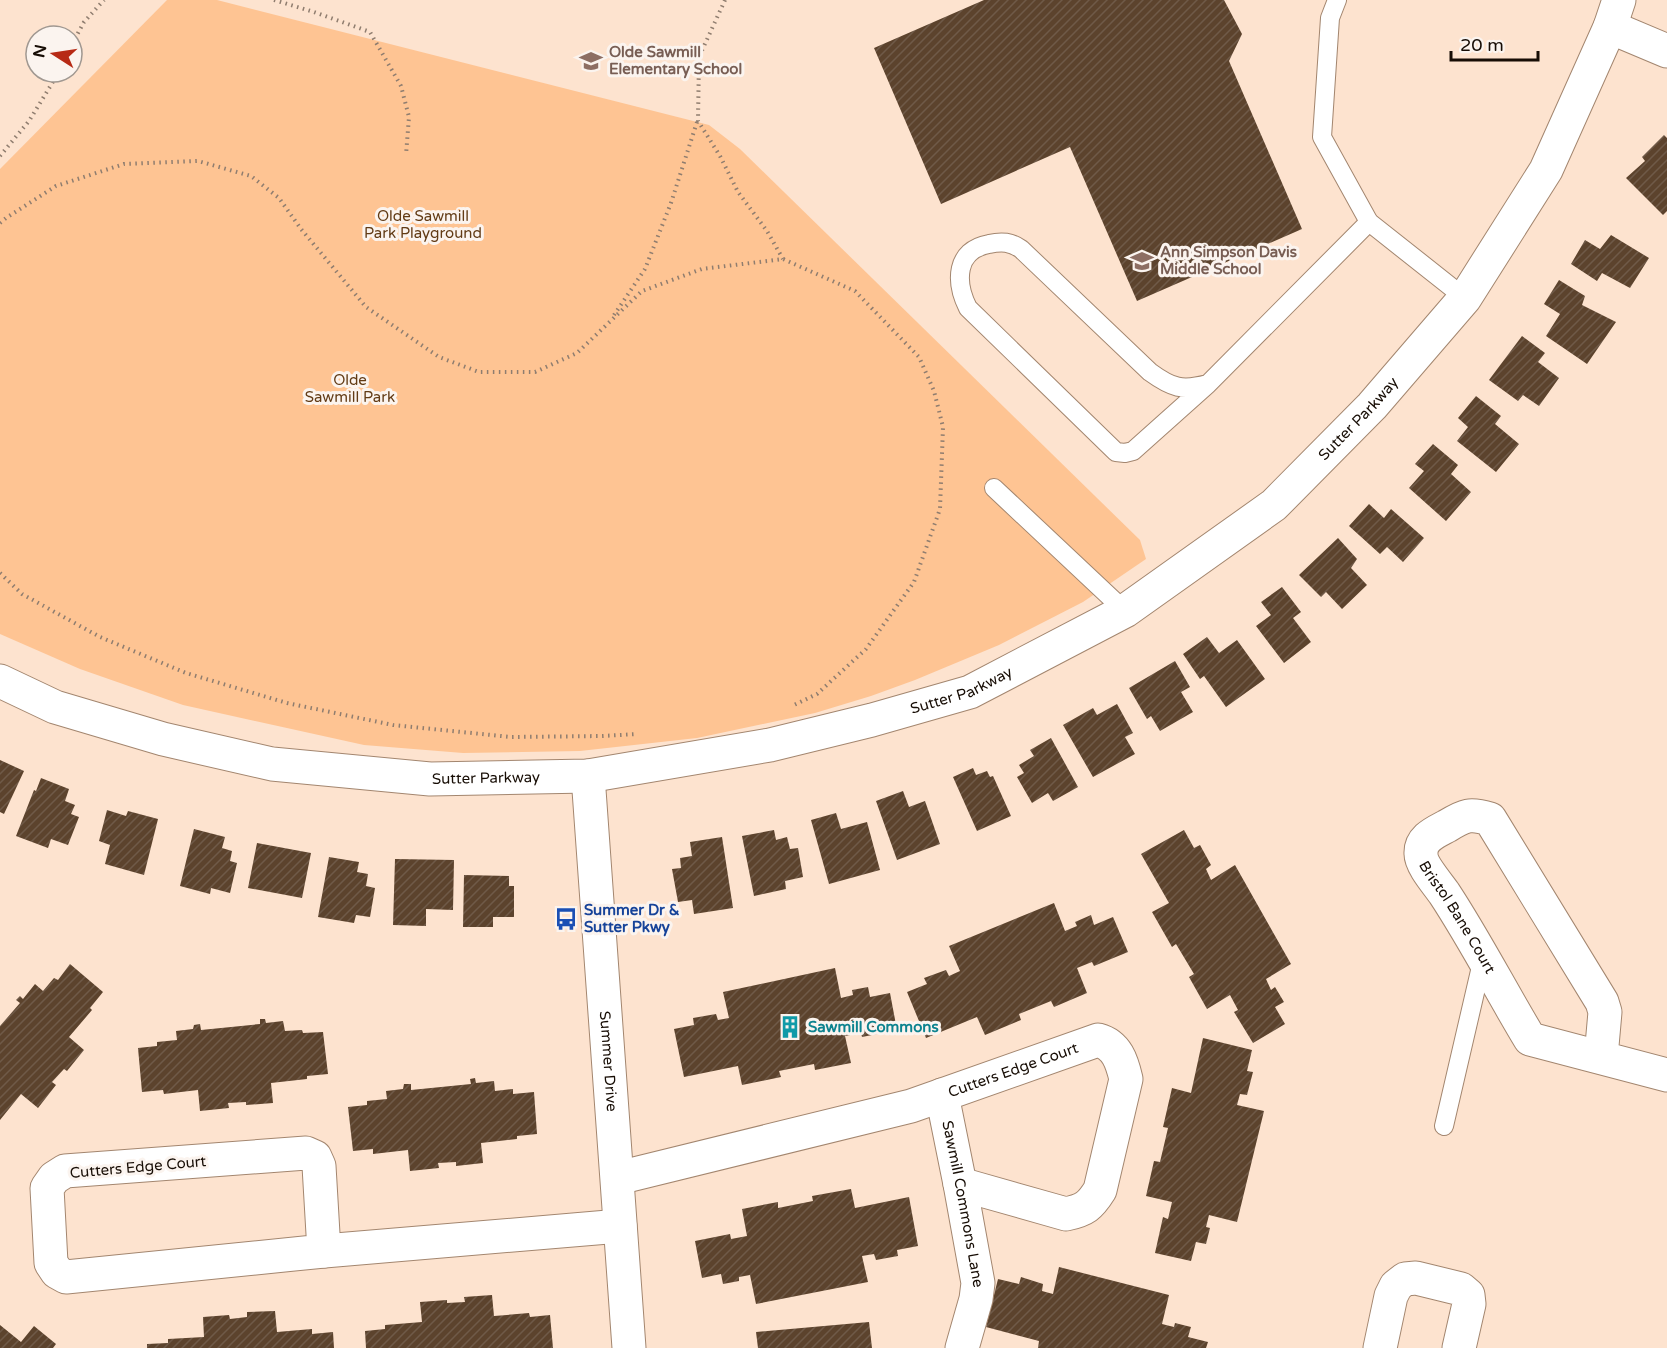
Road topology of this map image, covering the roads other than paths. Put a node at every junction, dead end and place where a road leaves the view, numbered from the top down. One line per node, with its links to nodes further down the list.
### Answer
1 (1337, 0): 4 (lane)
2 (1614, 13): 3 (street); 5 (street, Sutter Parkway)
3 (1667, 51)
4 (1369, 222): 5 (lane); 6 (lane)
5 (1465, 298): 8 (street, Sutter Parkway)
6 (1208, 384): 6 (lane)
7 (994, 488): 8 (lane)
8 (1125, 611): 10 (street, Sutter Parkway)
9 (0, 681): 10 (street, Sutter Parkway)
10 (588, 776): 16 (street, Summer Drive)
11 (1483, 958): 12 (street, Bristol Bane Court); 12 (street, Bristol Bane Court); 15 (lane)
12 (1601, 1057): 13 (street, Bristol Bane Court)
13 (1667, 1075)
14 (942, 1095): 16 (street, Cutters Edge Court); 17 (street, Sawmill Commons Lane); 17 (street, Cutters Edge Court)
15 (1444, 1126)
16 (618, 1178): 18 (street, Summer Drive)
17 (960, 1184): 21 (street, Sawmill Commons Lane)
18 (620, 1226): 19 (street, Cutters Edge Court); 20 (street, Summer Drive)
19 (324, 1251): 19 (street, Cutters Edge Court)
20 (629, 1348)
21 (962, 1348)
22 (1380, 1348): 23 (street)
23 (1459, 1348)

